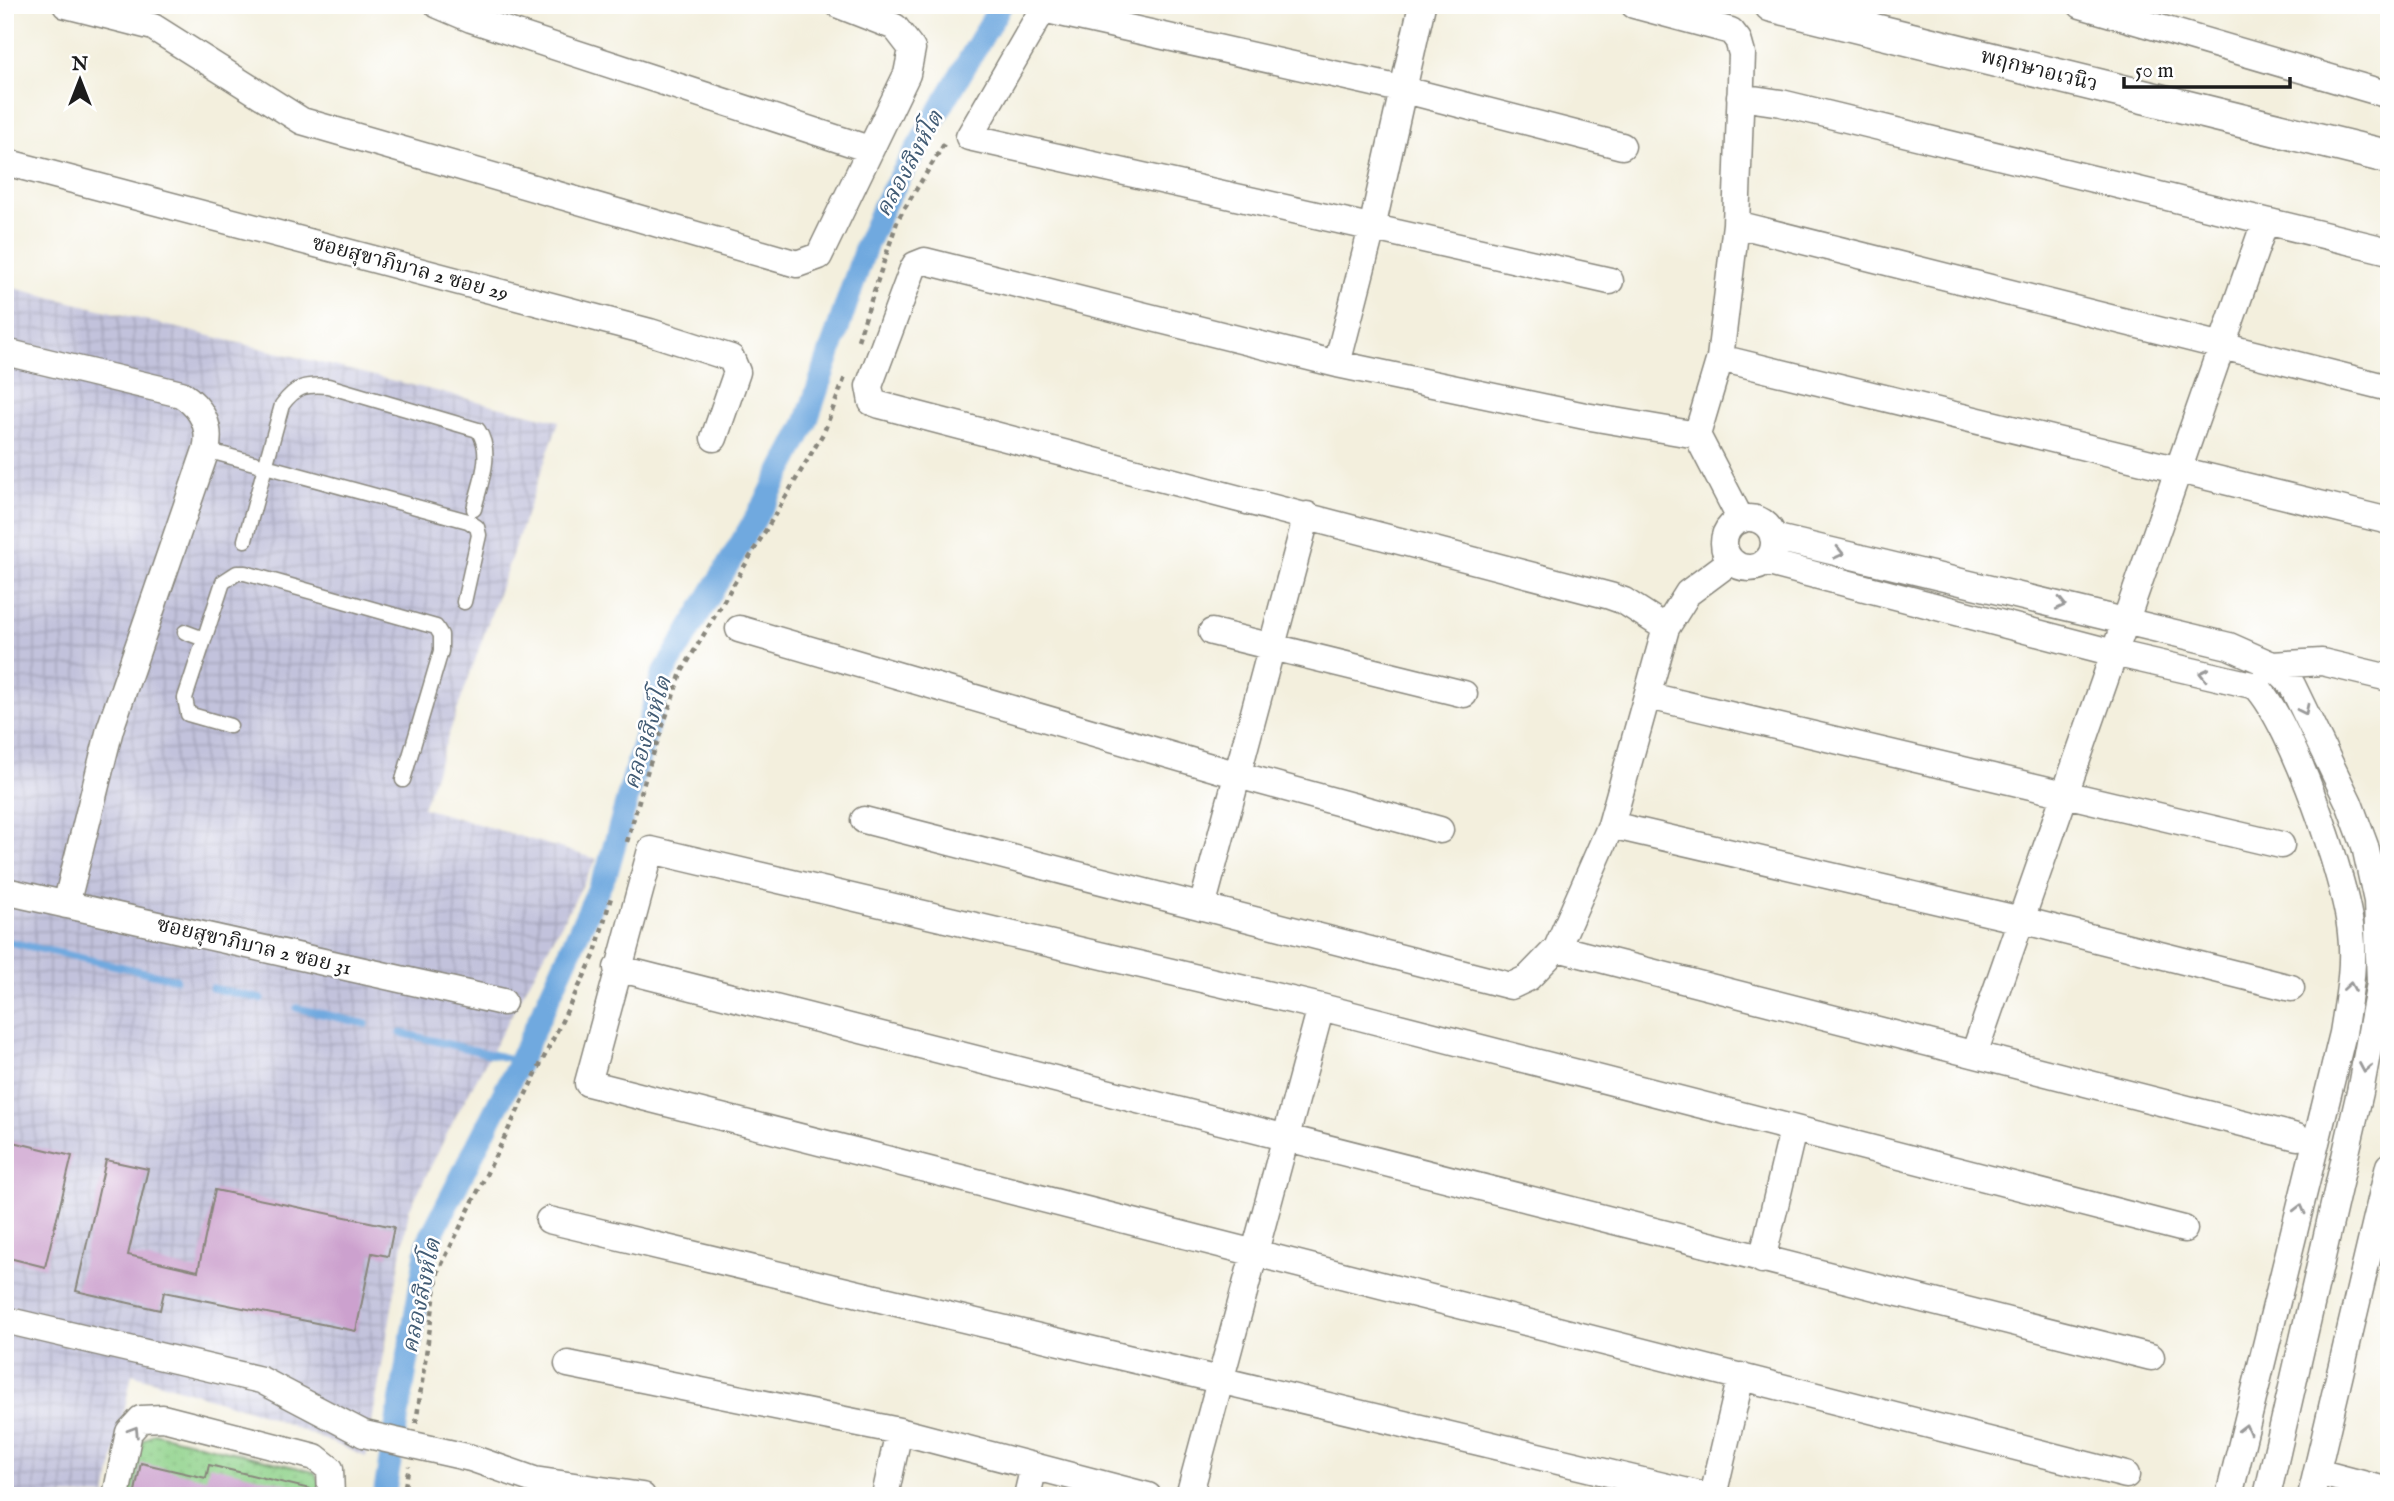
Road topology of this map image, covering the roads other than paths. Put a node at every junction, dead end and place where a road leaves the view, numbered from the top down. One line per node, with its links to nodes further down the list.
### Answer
1 (66, 5): 8 (street)
2 (438, 5): 13 (street)
3 (839, 5): 13 (street)
4 (1422, 5): 9 (street)
5 (1634, 5): 11 (street)
6 (1771, 5): 14 (street, พฤกษาอเวนิว)
7 (2081, 5): 10 (street)
8 (156, 16): 13 (street)
9 (1405, 90): 12 (street); 18 (street); 18 (street)
10 (2389, 95)
11 (1740, 97): 16 (street); 17 (street)
12 (1622, 146)
13 (869, 149)
14 (2389, 157)
15 (5, 162): 27 (street, ซอยสุขาภิบาล 2 ซอย 29)
16 (2265, 222): 19 (street); 21 (street)
17 (1736, 224): 21 (street); 23 (street)
18 (1372, 228): 20 (street); 24 (street)
19 (2389, 251)
20 (1610, 281)
21 (2221, 348): 25 (street); 30 (street)
22 (5, 352): 28 (street)
23 (1720, 358): 26 (street); 30 (street)
24 (1337, 364): 26 (street); 32 (street)
25 (2389, 388)
26 (1697, 435): 33 (street)
27 (714, 438)
28 (213, 453): 29 (lane); 63 (street)
29 (265, 468): 31 (lane); 35 (lane); 38 (lane)
30 (2178, 470): 34 (street); 39 (street)
31 (474, 509)
32 (1307, 515): 40 (street); 45 (street)
33 (1741, 520): 36 (street); 37 (street)
34 (2389, 521)
35 (244, 540)
36 (1769, 550): 37 (street); 39 (street, one-way to 39); 46 (street)
37 (1731, 561): 40 (street)
38 (464, 602)
39 (2126, 619): 46 (street); 47 (street)
40 (1666, 628): 51 (street)
41 (739, 629): 53 (street)
42 (185, 632): 44 (lane)
43 (1212, 632): 45 (street)
44 (204, 639): 52 (lane); 54 (lane)
45 (1274, 645): 50 (street); 53 (street)
46 (2114, 653): 49 (street, one-way to 46); 55 (street)
47 (2272, 665): 48 (street); 49 (street); 60 (street, one-way to 60)
48 (2389, 678)
49 (2256, 686): 61 (street)
50 (1464, 694)
51 (1649, 696): 55 (street); 57 (street)
52 (230, 726)
53 (1238, 775): 58 (street); 64 (street)
54 (403, 780)
55 (2066, 792): 59 (street); 65 (street)
56 (864, 820): 64 (street)
57 (1611, 825): 65 (street); 66 (street)
58 (1440, 830)
59 (2281, 845)
60 (2377, 848): 61 (street); 77 (street, one-way to 77)
61 (2332, 850): 76 (street, one-way to 61)
62 (5, 891): 63 (street, ซอยสุขาภิบาล 2 ซอย 31)
63 (66, 905): 69 (street, ซอยสุขาภิบาล 2 ซอย 31)
64 (1202, 907): 66 (street)
65 (2021, 920): 68 (street); 71 (street)
66 (1557, 948): 71 (street)
67 (617, 968): 70 (street); 74 (street); 81 (street)
68 (2291, 988)
69 (503, 1002)
70 (1321, 1007): 72 (street); 74 (street)
71 (1974, 1054): 73 (street)
72 (1793, 1130): 79 (street); 82 (street)
73 (2297, 1138)
74 (1288, 1139): 81 (street); 82 (street)
75 (2389, 1166): 80 (street)
76 (2308, 1172): 77 (street); 90 (street, one-way to 76)
77 (2340, 1180): 93 (street)
78 (549, 1220): 87 (street)
79 (2184, 1229)
80 (2379, 1249): 92 (street)
81 (1255, 1251): 86 (street); 87 (street)
82 (1762, 1260): 84 (street)
83 (5, 1320): 94 (street, bridge)
84 (2151, 1357)
85 (568, 1364): 88 (street)
86 (1741, 1376): 91 (street); 104 (street)
87 (1221, 1378): 102 (street); 103 (street)
88 (899, 1431): 89 (street); 99 (street)
89 (1034, 1466): 100 (street); 101 (street)
90 (2236, 1468): 93 (street); 105 (street)
91 (2126, 1475)
92 (2314, 1484): 95 (street)
93 (2270, 1486)
94 (533, 1488): 98 (street)
95 (2389, 1491)
96 (116, 1496): 97 (street, one-way to 97)
97 (331, 1496)
98 (642, 1496)
99 (885, 1496)
100 (1027, 1496)
101 (1148, 1496)
102 (1189, 1496)
103 (1705, 1496)
104 (1713, 1496)
105 (2229, 1496)

